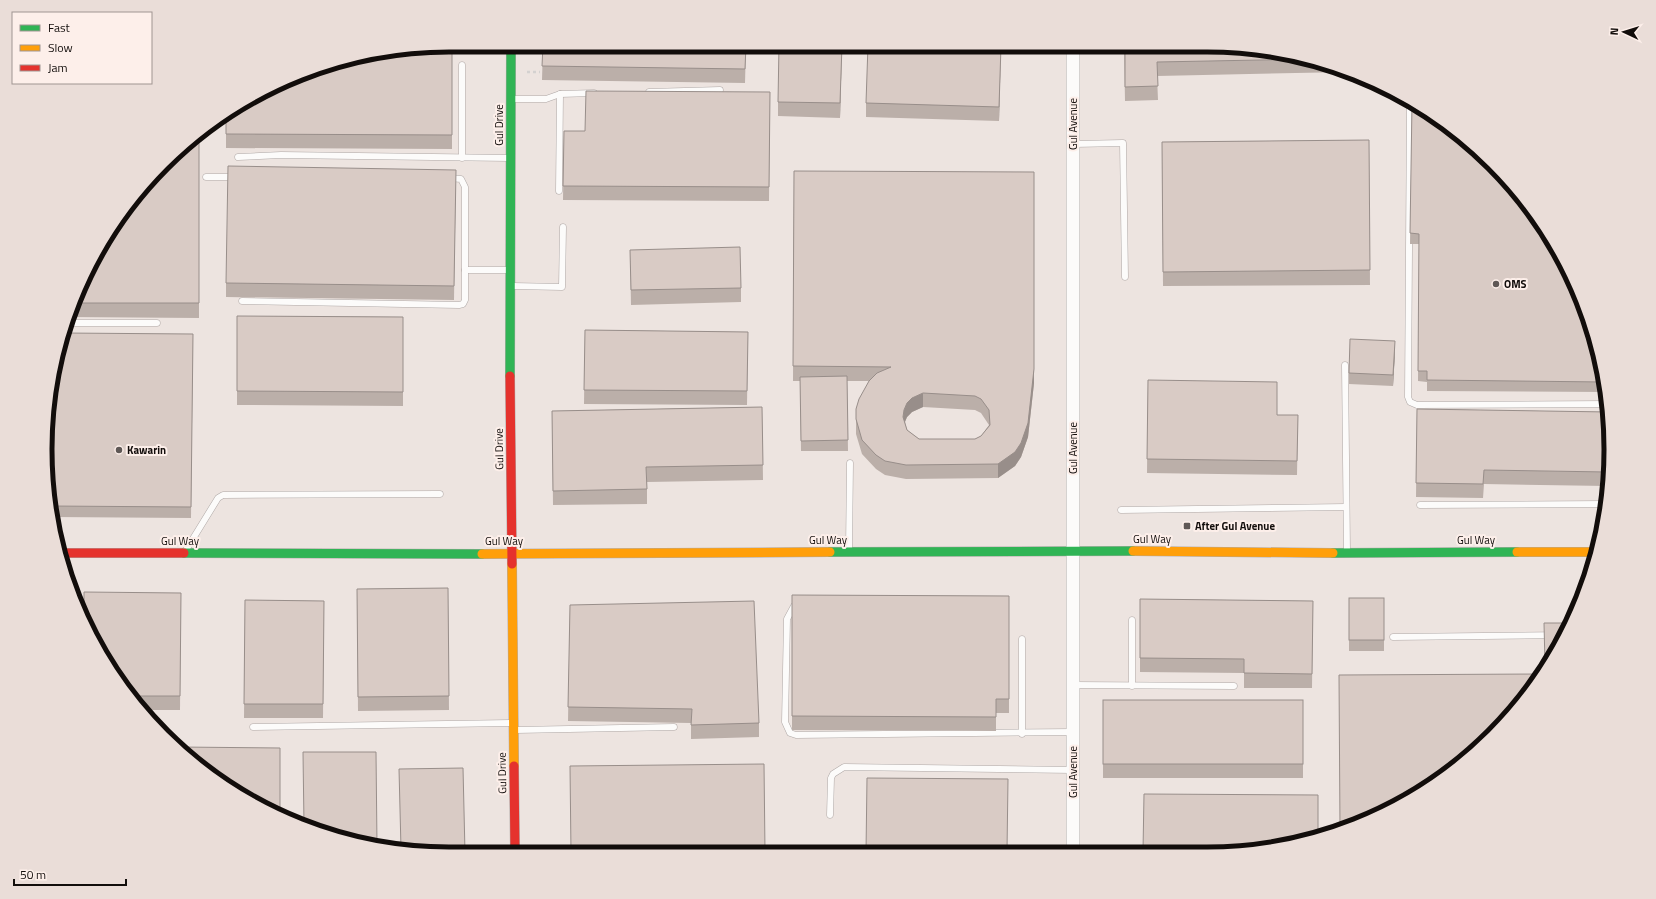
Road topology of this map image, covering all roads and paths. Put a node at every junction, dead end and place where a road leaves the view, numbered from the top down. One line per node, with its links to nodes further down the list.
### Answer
1 (511, 52): 8 (street, Gul Drive)
2 (1073, 52): 10 (street, Gul Avenue)
3 (462, 65): 12 (lane)
4 (720, 90): 5 (lane)
5 (640, 92)
6 (600, 93): 7 (lane)
7 (560, 94): 8 (lane); 17 (lane)
8 (510, 99): 13 (street, Gul Drive)
9 (1410, 108): 27 (lane)
10 (1074, 144): 21 (lane); 34 (street, Gul Avenue)
11 (238, 157): 12 (lane)
12 (462, 158): 13 (lane)
13 (511, 158): 20 (street, Gul Drive)
14 (206, 177): 15 (lane)
15 (246, 178)
16 (442, 178): 19 (lane)
17 (559, 191)
18 (563, 227): 22 (lane)
19 (465, 270): 20 (lane); 23 (lane)
20 (511, 270): 22 (street, Gul Drive)
21 (1125, 277)
22 (511, 286): 40 (street, Gul Drive)
23 (242, 301)
24 (73, 323): 25 (lane)
25 (157, 323)
26 (1345, 365): 32 (lane)
27 (1601, 404)
28 (850, 463): 35 (lane)
29 (440, 494): 39 (lane)
30 (1600, 504): 31 (lane)
31 (1420, 505)
32 (1346, 507): 33 (lane); 38 (lane)
33 (1121, 510)
34 (1074, 550): 35 (street, Gul Way); 38 (street, Gul Way); 46 (street, Gul Avenue)
35 (849, 552): 40 (street, Gul Way)
36 (1590, 552): 38 (street, Gul Way)
37 (66, 553): 39 (street, Gul Way)
38 (1347, 553)
39 (184, 554): 40 (street, Gul Way)
40 (512, 554): 50 (street, Gul Drive)
41 (807, 605): 53 (lane)
42 (1132, 620): 47 (lane)
43 (1558, 635): 44 (lane)
44 (1393, 637)
45 (1022, 639): 53 (lane)
46 (1073, 685): 47 (lane); 52 (street, Gul Avenue)
47 (1132, 686): 48 (lane)
48 (1234, 686)
49 (253, 727): 50 (lane)
50 (514, 727): 51 (lane); 56 (street, Gul Drive)
51 (674, 727)
52 (1073, 732): 53 (lane); 54 (street, Gul Avenue)
53 (1022, 734)
54 (1073, 770): 55 (lane); 57 (street, Gul Avenue)
55 (830, 815)
56 (515, 847)
57 (1073, 847)

